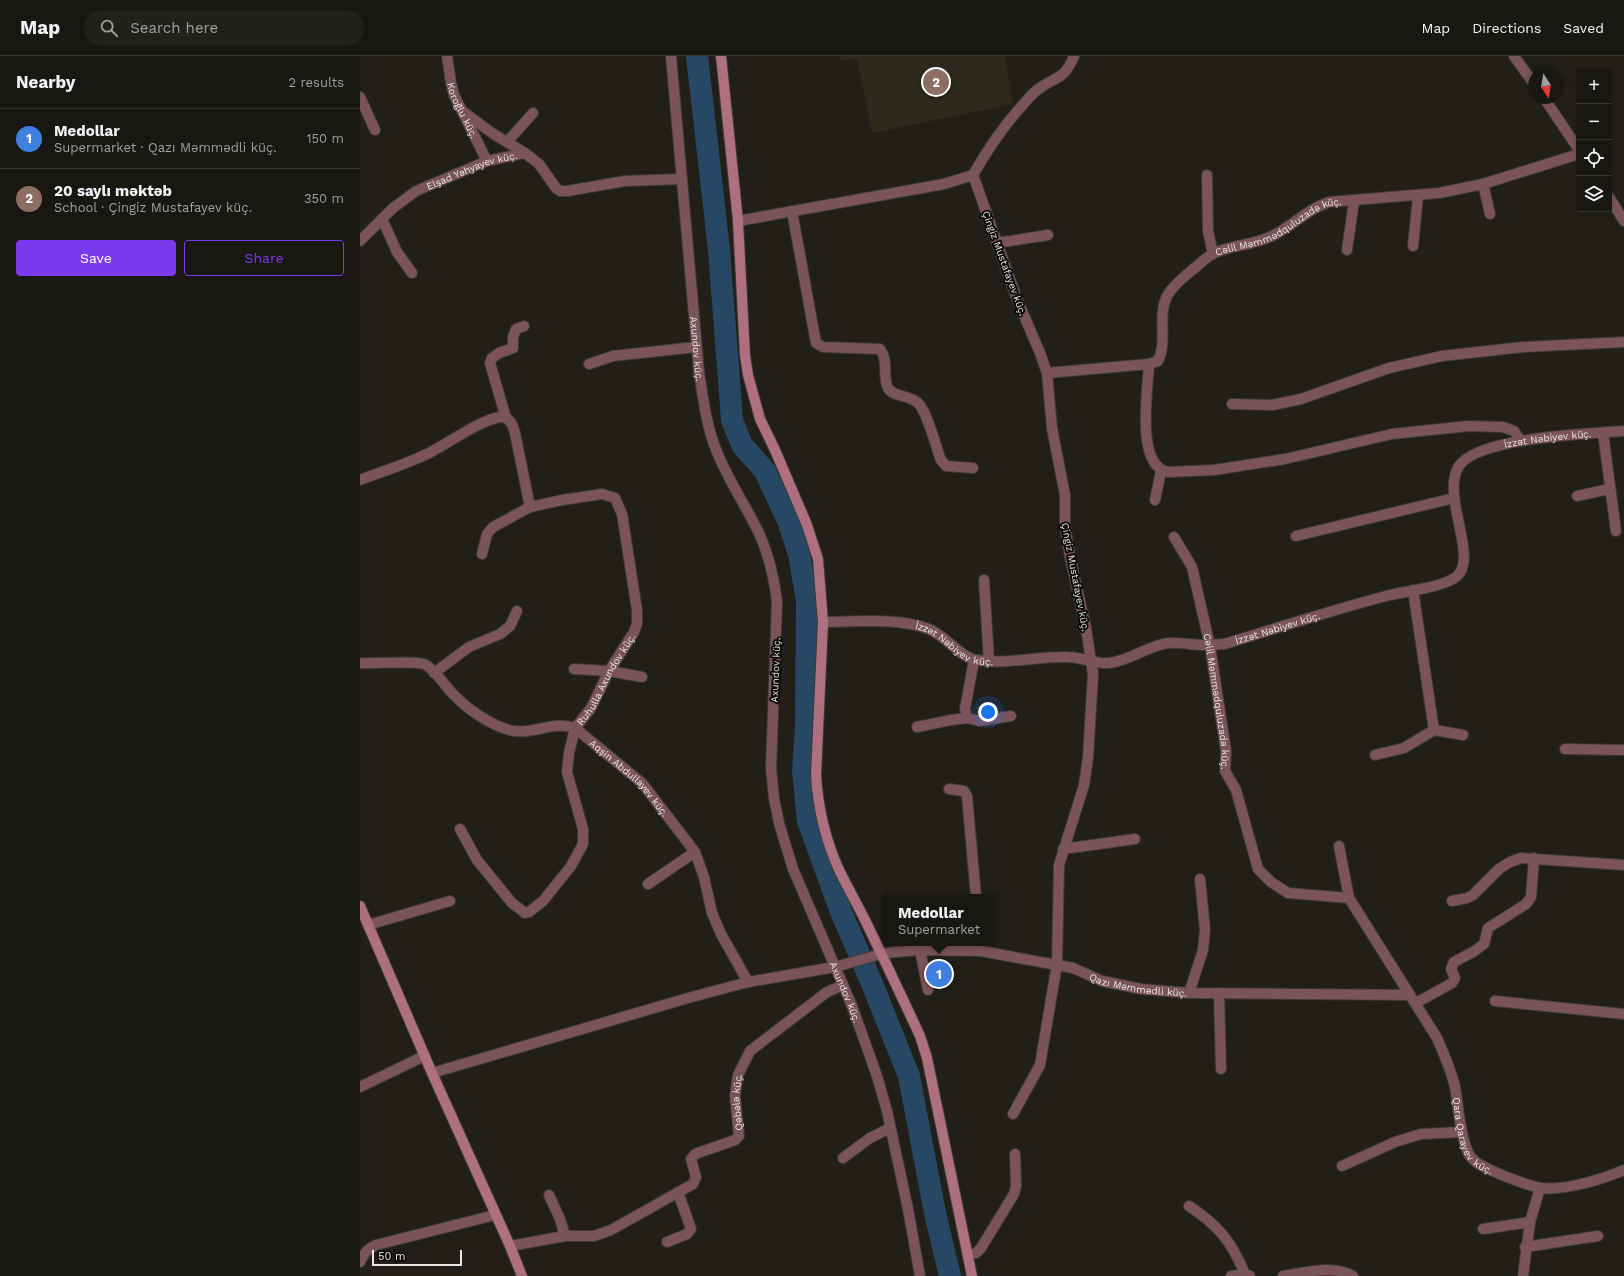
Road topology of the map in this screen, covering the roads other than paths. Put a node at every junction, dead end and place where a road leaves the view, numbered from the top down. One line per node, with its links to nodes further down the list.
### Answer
1 (447, 56): 9 (street, Koroğlu küç.)
2 (671, 56): 19 (street, Axundov küç.)
3 (721, 56): 27 (street)
4 (1074, 56): 17 (street)
5 (1514, 56): 6 (street)
6 (1528, 76)
7 (360, 97): 11 (street)
8 (1548, 104): 13 (street)
9 (463, 112): 12 (street); 16 (street, Koroğlu küç.)
10 (533, 113): 12 (street)
11 (374, 130)
12 (507, 142): 14 (street)
13 (1576, 146)
14 (525, 153): 16 (street, Elşad Yəhyayev küç.); 19 (street, Elşad Yəhyayev küç.)
15 (1576, 155): 20 (street, Cəlil Məmmədquluzadə küç.)
16 (487, 161): 26 (street, Elşad Yəhyayev küç.)
17 (973, 175): 24 (street); 31 (street, Çingiz Mustafayev küç.)
18 (1207, 175): 34 (street)
19 (681, 179): 38 (street, Axundov küç.)
20 (1483, 184): 21 (street, Cəlil Məmmədquluzadə küç.); 25 (street)
21 (1418, 196): 22 (street, Cəlil Məmmədquluzadə küç.); 32 (street)
22 (1354, 201): 33 (street); 34 (street, Cəlil Məmmədquluzadə küç.)
23 (1612, 202): 28 (street)
24 (792, 211): 27 (street); 47 (street)
25 (1490, 214)
26 (382, 219): 30 (street, Elşad Yəhyayev küç.); 35 (street)
27 (738, 221): 62 (street)
28 (1624, 221)
29 (1048, 235): 31 (street)
30 (360, 241)
31 (997, 243): 41 (street, Çingiz Mustafayev küç.)
32 (1413, 246)
33 (1347, 250)
34 (1213, 254): 40 (street, Cəlil Məmmədquluzadə küç.)
35 (412, 273)
36 (524, 326): 43 (street)
37 (1624, 342): 42 (street)
38 (696, 347): 39 (street); 101 (street, Axundov küç.)
39 (589, 364)
40 (1149, 364): 41 (street); 48 (street)
41 (1047, 373): 66 (street, Çingiz Mustafayev küç.)
42 (1232, 404)
43 (506, 418): 49 (street); 54 (street)
44 (1624, 431): 45 (street, İzzət Nəbiyev küç.)
45 (1603, 433): 46 (street, İzzət Nəbiyev küç.); 50 (street)
46 (1521, 440): 48 (street); 52 (street, İzzət Nəbiyev küç.)
47 (973, 468)
48 (1161, 471): 53 (street)
49 (360, 480)
50 (1609, 488): 51 (street); 55 (street)
51 (1577, 496)
52 (1454, 498): 56 (street); 60 (street, İzzət Nəbiyev küç.)
53 (1155, 500)
54 (530, 507): 58 (street, Ruhulla Axundov küç.); 69 (street, Ruhulla Axundov küç.)
55 (1616, 531)
56 (1296, 536)
57 (1174, 537): 63 (street, Cəlil Məmmədquluzadə küç.)
58 (482, 554)
59 (984, 580): 65 (street)
60 (1413, 590): 63 (street, İzzət Nəbiyev küç.); 76 (street)
61 (517, 611): 70 (street)
62 (823, 622): 64 (street, İzzət Nəbiyev küç.); 99 (street)
63 (1210, 646): 66 (street, İzzət Nəbiyev küç.); 92 (street, Cəlil Məmmədquluzadə küç.)
64 (974, 660): 65 (street, İzzət Nəbiyev küç.); 73 (street)
65 (989, 662): 66 (street, İzzət Nəbiyev küç.)
66 (1092, 662): 85 (street, Çingiz Mustafayev küç.)
67 (360, 663): 70 (street)
68 (574, 669): 69 (street)
69 (609, 671): 71 (street); 75 (street, Ruhulla Axundov küç.)
70 (434, 673): 75 (street)
71 (642, 677)
72 (1012, 716): 73 (street)
73 (967, 718): 74 (street)
74 (917, 727)
75 (575, 728): 82 (street, Ruhulla Axundov küç.); 86 (street, Aqşin Abdullayev küç.)
76 (1434, 730): 77 (street); 80 (street)
77 (1463, 735)
78 (1565, 750): 79 (street)
79 (1624, 750)
80 (1375, 755)
81 (949, 789): 91 (street)
82 (460, 829)
83 (1136, 839): 85 (street)
84 (1339, 846): 92 (street)
85 (1063, 849): 100 (street, Çingiz Mustafayev küç.)
86 (696, 852): 90 (street); 102 (street, Aqşin Abdullayev küç.)
87 (1534, 858): 88 (street); 94 (street); 107 (street)
88 (1624, 865)
89 (1200, 879): 105 (street)
90 (648, 884)
91 (976, 894)
92 (1349, 898): 107 (street)
93 (450, 901): 96 (street)
94 (1452, 901)
95 (361, 910): 96 (street)
96 (368, 925): 110 (street)
97 (980, 947): 98 (street, Qazı Məmmədli küç.); 100 (street, Qazı Məmmədli küç.)
98 (920, 950): 99 (street, Qazı Məmmədli küç.); 104 (street)
99 (877, 955): 101 (street, Qazı Məmmədli küç.); 133 (street)
100 (1057, 964): 105 (street, Qazı Məmmədli küç.); 114 (street, Çingiz Mustafayev küç.)
101 (835, 967): 102 (street, Qazı Məmmədli küç.); 103 (street, Axundov küç.)
102 (748, 982): 112 (street, Qazı Məmmədli küç.)
103 (843, 985): 115 (street, Axundov küç.); 122 (street, Qəbələ küç.)
104 (928, 990)
105 (1189, 993): 106 (street, Qazı Məmmədli küç.)
106 (1219, 993): 107 (street, Qazı Məmmədli küç.); 111 (street)
107 (1413, 999): 116 (street, Qara Qarayev küç.)
108 (1495, 1001): 109 (street)
109 (1624, 1014)
110 (424, 1056): 112 (street); 113 (street)
111 (1221, 1069)
112 (432, 1073): 125 (street)
113 (360, 1087)
114 (1013, 1114)
115 (890, 1128): 118 (street); 137 (street, Axundov küç.)
116 (1462, 1132): 119 (street); 121 (street, Qara Qarayev küç.)
117 (1015, 1154): 133 (street)
118 (843, 1158)
119 (1342, 1166)
120 (1624, 1170): 121 (street, Qara Qarayev küç.)
121 (1540, 1188): 126 (street)
122 (678, 1192): 128 (street, Qəbələ küç.); 130 (street)
123 (549, 1195): 128 (street)
124 (1189, 1206): 135 (street)
125 (495, 1215): 131 (street); 134 (street)
126 (1530, 1222): 127 (street); 132 (street)
127 (1483, 1229)
128 (565, 1236): 131 (street, Qəbələ küç.)
129 (1598, 1236): 132 (street)
130 (667, 1242)
131 (510, 1246): 136 (street)
132 (1526, 1247): 141 (street)
133 (968, 1255): 138 (street)
134 (360, 1262)
135 (1239, 1275)
136 (522, 1276)
137 (920, 1276)
138 (972, 1276)
139 (1283, 1276): 140 (street)
140 (1353, 1276)
141 (1523, 1276)

